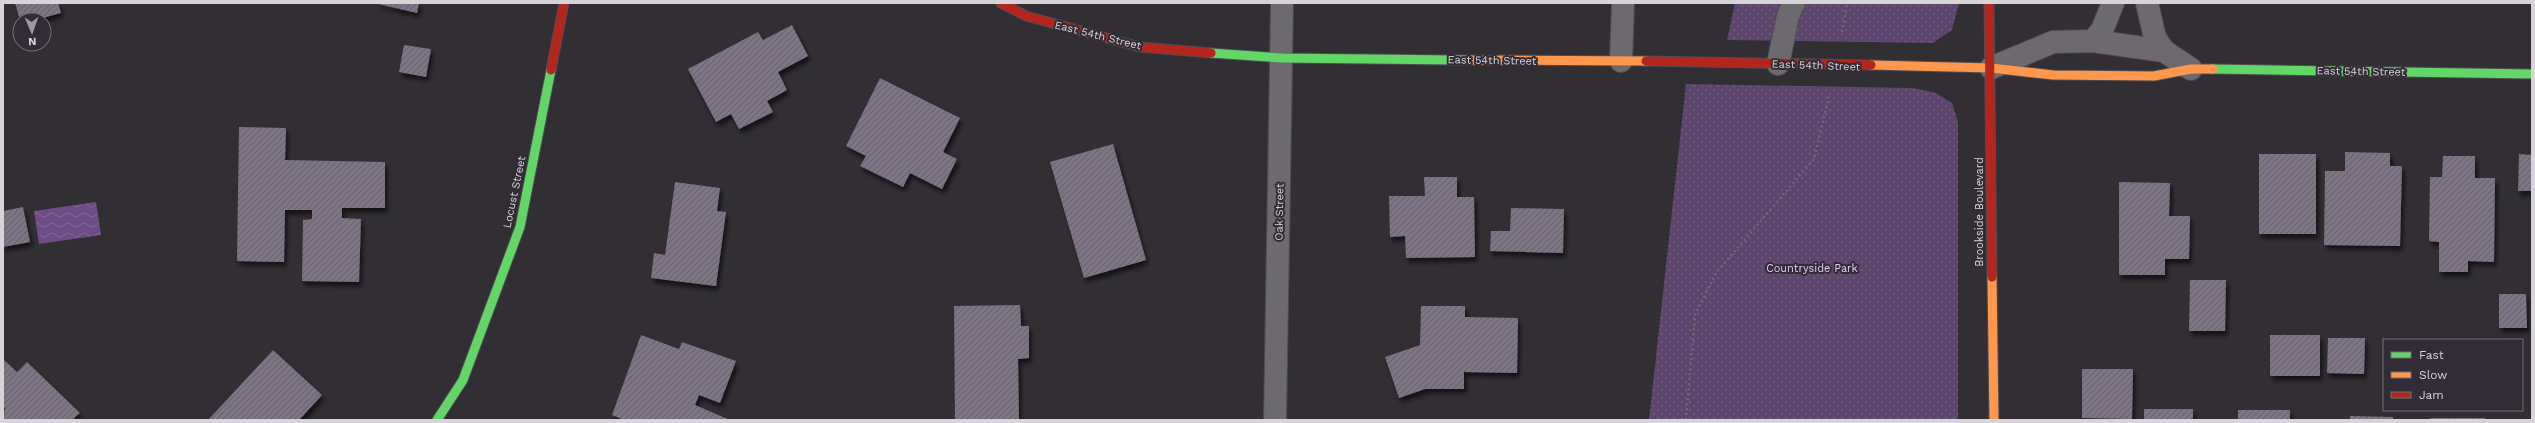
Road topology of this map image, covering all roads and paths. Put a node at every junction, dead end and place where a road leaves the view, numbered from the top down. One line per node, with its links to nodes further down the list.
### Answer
1 (564, 3): 19 (street, Locust Street)
2 (1000, 3): 12 (street, East 54th Street)
3 (1282, 3): 12 (street, Oak Street)
4 (1623, 3): 13 (street)
5 (1794, 3): 14 (street)
6 (1847, 3): 15 (path)
7 (1989, 3): 16 (street, Brookside Boulevard)
8 (2113, 3): 10 (street)
9 (2147, 3): 11 (street)
10 (2094, 41): 11 (street, East 54th Street); 16 (street, East 54th Street)
11 (2164, 51): 17 (street, East 54th Street)
12 (1282, 58): 13 (street, East 54th Street); 20 (street, Oak Street)
13 (1621, 61): 14 (street, East 54th Street)
14 (1778, 64): 15 (street, East 54th Street)
15 (1836, 66): 16 (street, East 54th Street); 21 (path)
16 (1991, 68): 17 (street, East 54th Street); 22 (street, Brookside Boulevard)
17 (2191, 69): 18 (street, East 54th Street)
18 (2532, 74)
19 (437, 420)
20 (1275, 420)
21 (1686, 420)
22 (1994, 420)

